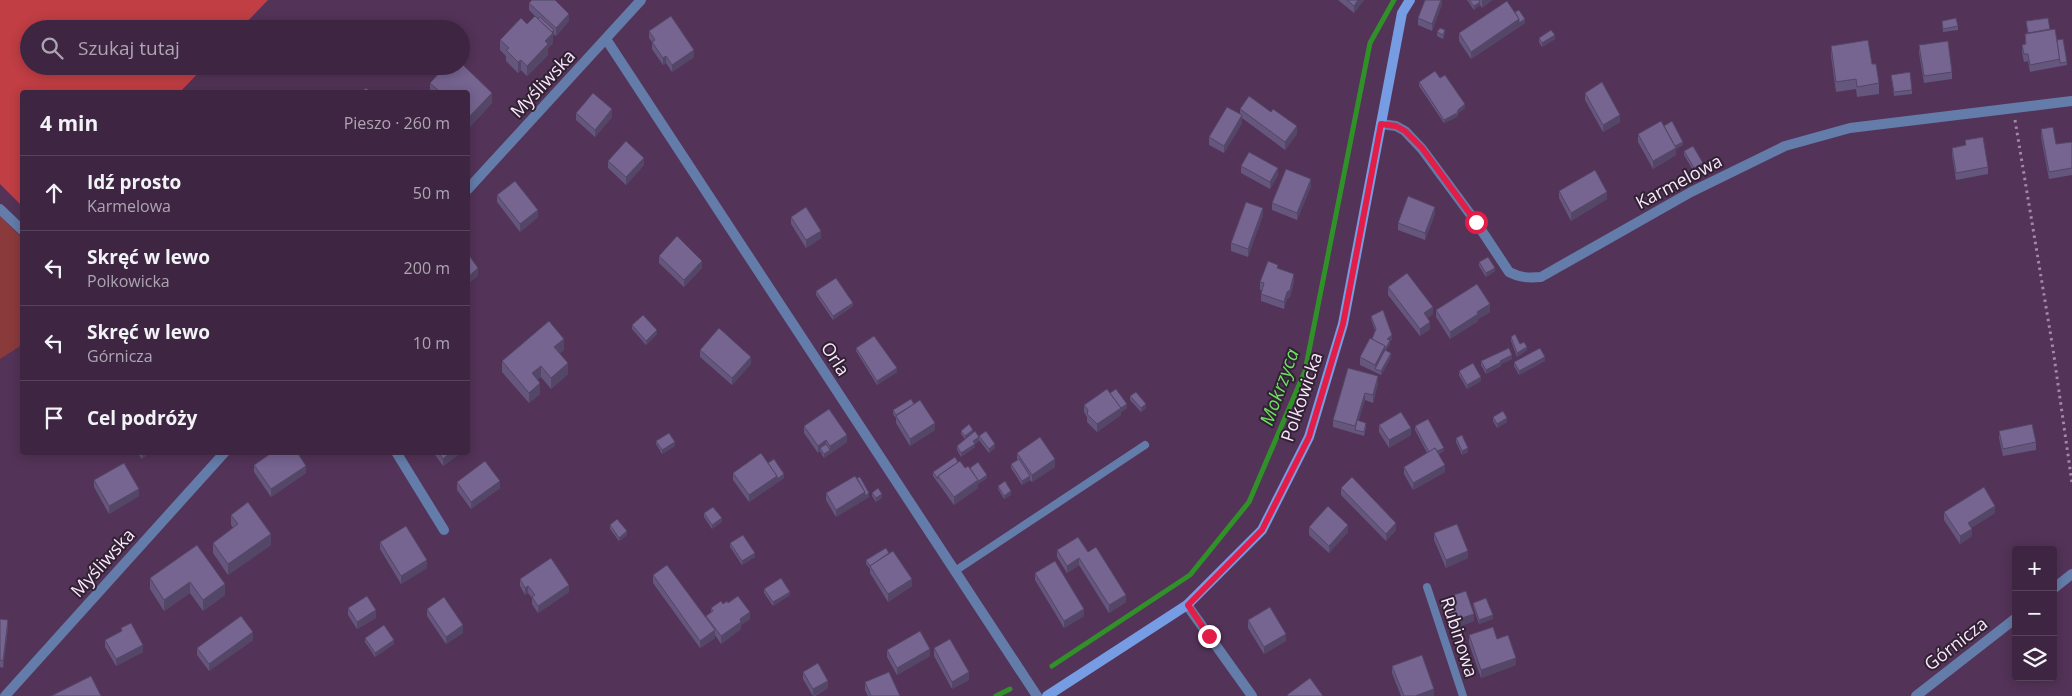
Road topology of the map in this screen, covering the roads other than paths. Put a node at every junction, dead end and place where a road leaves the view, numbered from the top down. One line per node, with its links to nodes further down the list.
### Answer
1 (642, 0): 3 (street, Myśliwska)
2 (1410, 0): 5 (street, Polkowicka)
3 (606, 39): 6 (street, Myśliwska); 13 (street, Orla)
4 (2072, 101): 5 (street, Karmelowa)
5 (1381, 124): 17 (street, Polkowicka)
6 (470, 187)
7 (0, 209): 8 (street)
8 (20, 228)
9 (1145, 445): 13 (lane)
10 (222, 455): 19 (street, Myśliwska)
11 (398, 455): 12 (street)
12 (444, 530)
13 (956, 571): 20 (street, Orla)
14 (2072, 574): 15 (street)
15 (2057, 586)
16 (1427, 587): 23 (lane, Rubinowa)
17 (1188, 605): 21 (street, Polkowicka); 22 (street)
18 (2012, 621): 24 (street, Górnicza)
19 (5, 696)
20 (1037, 696)
21 (1047, 696)
22 (1252, 696)
23 (1463, 696)
24 (1916, 696)

